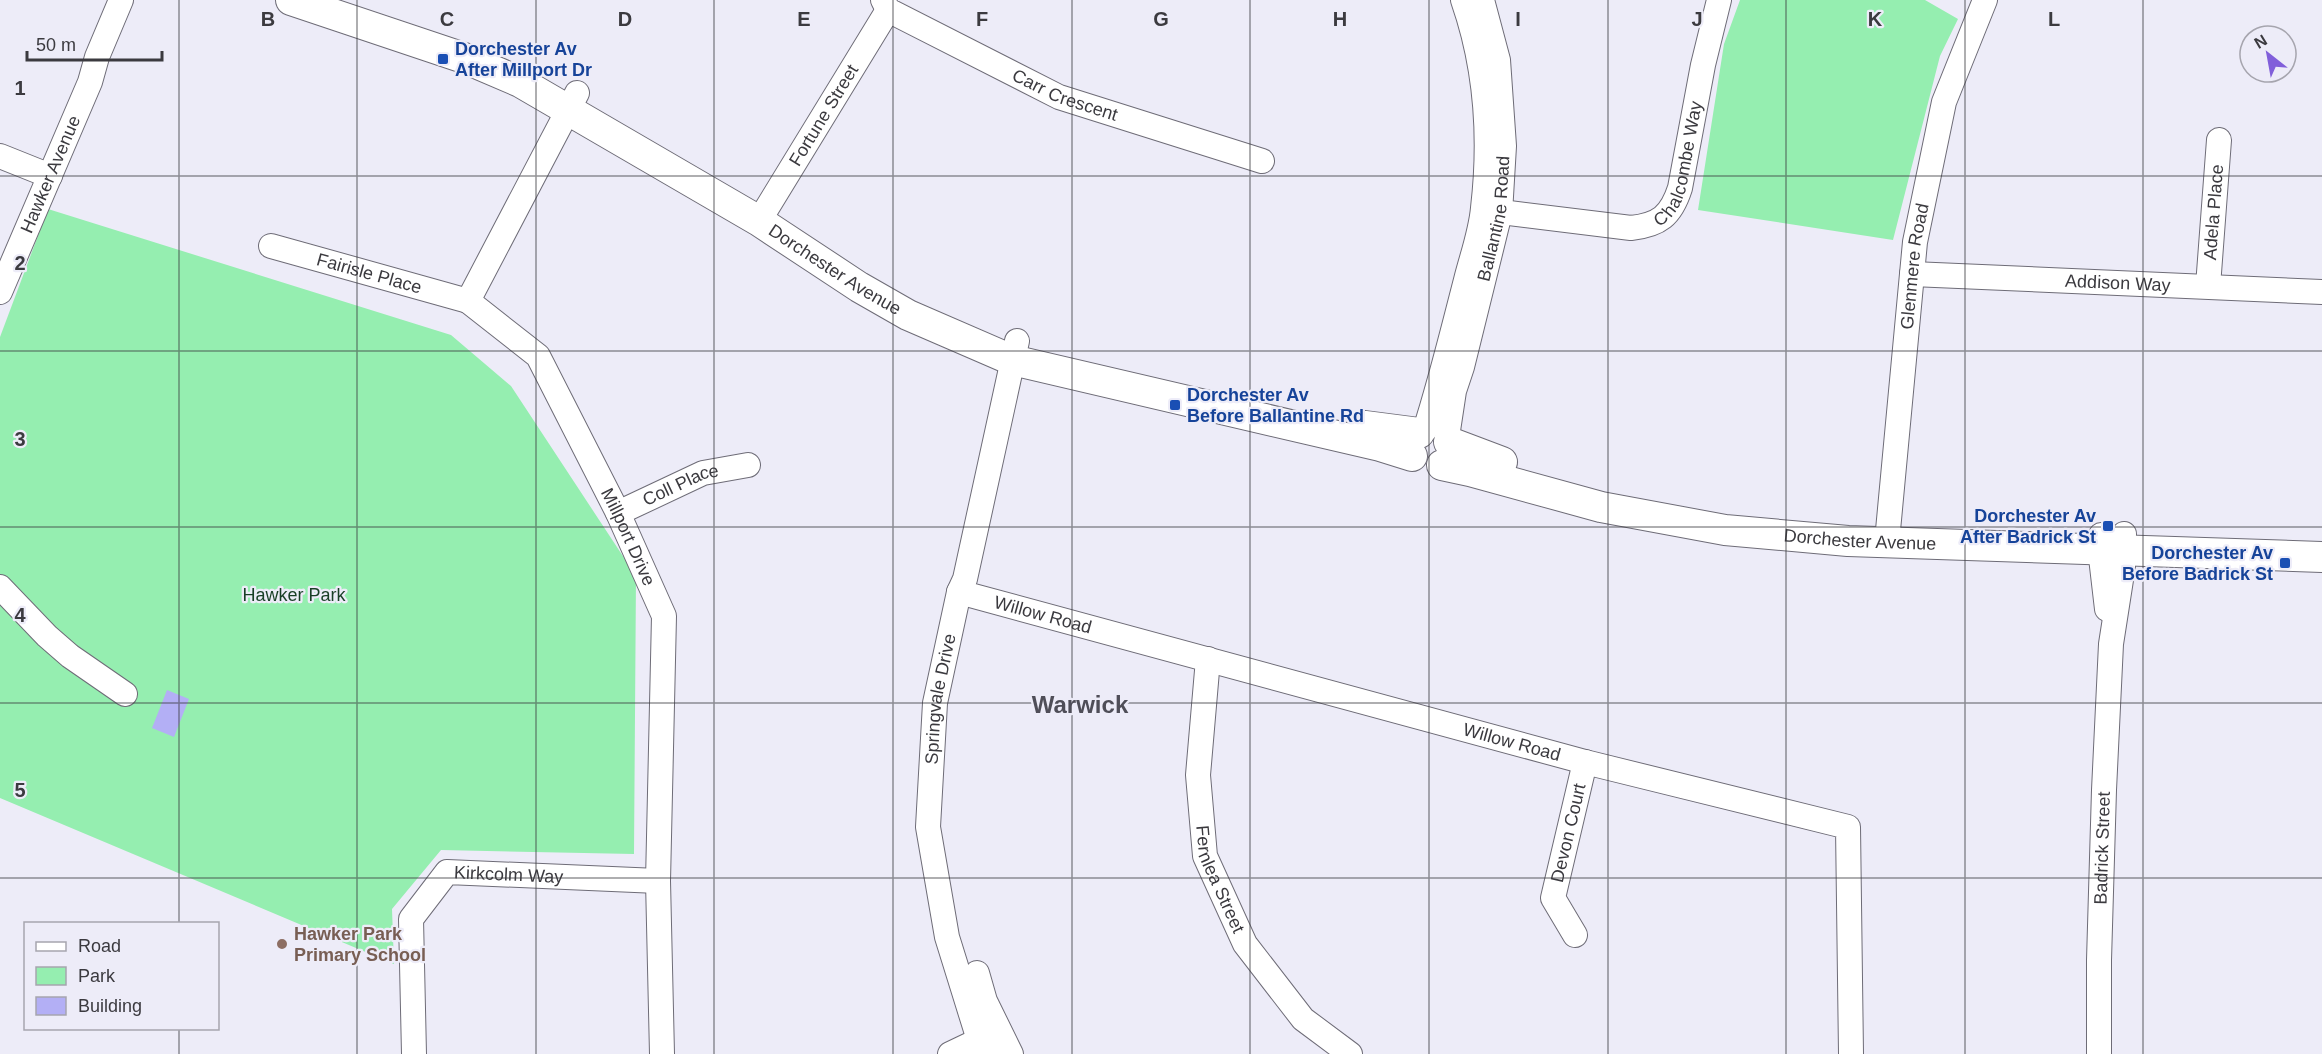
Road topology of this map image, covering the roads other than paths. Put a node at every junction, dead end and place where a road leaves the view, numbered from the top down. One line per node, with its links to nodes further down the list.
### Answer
1 (106, 0): 10 (street, Hawker Avenue)
2 (121, 0): 10 (street, Hawker Avenue)
3 (291, 0): 8 (main road, Dorchester Avenue)
4 (1463, 0): 16 (street, Ballantine Road)
5 (1482, 0): 16 (street, Ballantine Road)
6 (1719, 0): 16 (street, Chalcombe Way)
7 (1985, 0): 19 (street, Glenmere Road)
8 (346, 4): 11 (main road, Dorchester Avenue)
9 (886, 5): 14 (street, Carr Crescent); 17 (street, Fortune Street)
10 (97, 57): 15 (street, Hawker Avenue)
11 (573, 101): 17 (main road, Dorchester Avenue); 23 (street)
12 (2218, 140): 20 (street, Adela Place)
13 (0, 156): 15 (street)
14 (1262, 161)
15 (50, 176): 21 (street, Hawker Avenue)
16 (1492, 211): 25 (street, Ballantine Road)
17 (763, 215): 24 (main road, Dorchester Avenue)
18 (270, 246): 23 (street, Fairisle Place)
19 (1912, 274): 20 (street, Addison Way); 28 (street, Glenmere Road)
20 (2208, 286): 22 (street, Addison Way)
21 (0, 292)
22 (2322, 292)
23 (468, 301): 27 (street, Millport Drive)
24 (1022, 352): 25 (main road, Dorchester Avenue); 33 (street, Springvale Drive)
25 (1432, 444): 28 (main road, Dorchester Avenue)
26 (748, 465): 27 (street, Coll Place)
27 (618, 513): 37 (street, Millport Drive)
28 (1888, 533): 30 (main road, Dorchester Avenue)
29 (2322, 540): 30 (main road, Dorchester Avenue)
30 (2112, 542): 31 (main road, Dorchester Avenue); 46 (street, Badrick Street)
31 (2322, 557)
32 (0, 588): 35 (street)
33 (967, 594): 34 (street, Willow Road); 39 (street, Springvale Drive)
34 (1208, 659): 36 (street, Willow Road); 44 (street, Fernlea Street)
35 (125, 694)
36 (1585, 762): 38 (street, Devon Court); 45 (street, Willow Road)
37 (658, 880): 40 (street, Kirkcolm Way); 41 (street, Millport Drive)
38 (1575, 935)
39 (989, 1042): 42 (street); 43 (street, Springvale Drive)
40 (414, 1054)
41 (662, 1054)
42 (950, 1054)
43 (1011, 1054)
44 (1350, 1054)
45 (1851, 1054)
46 (2099, 1054)

